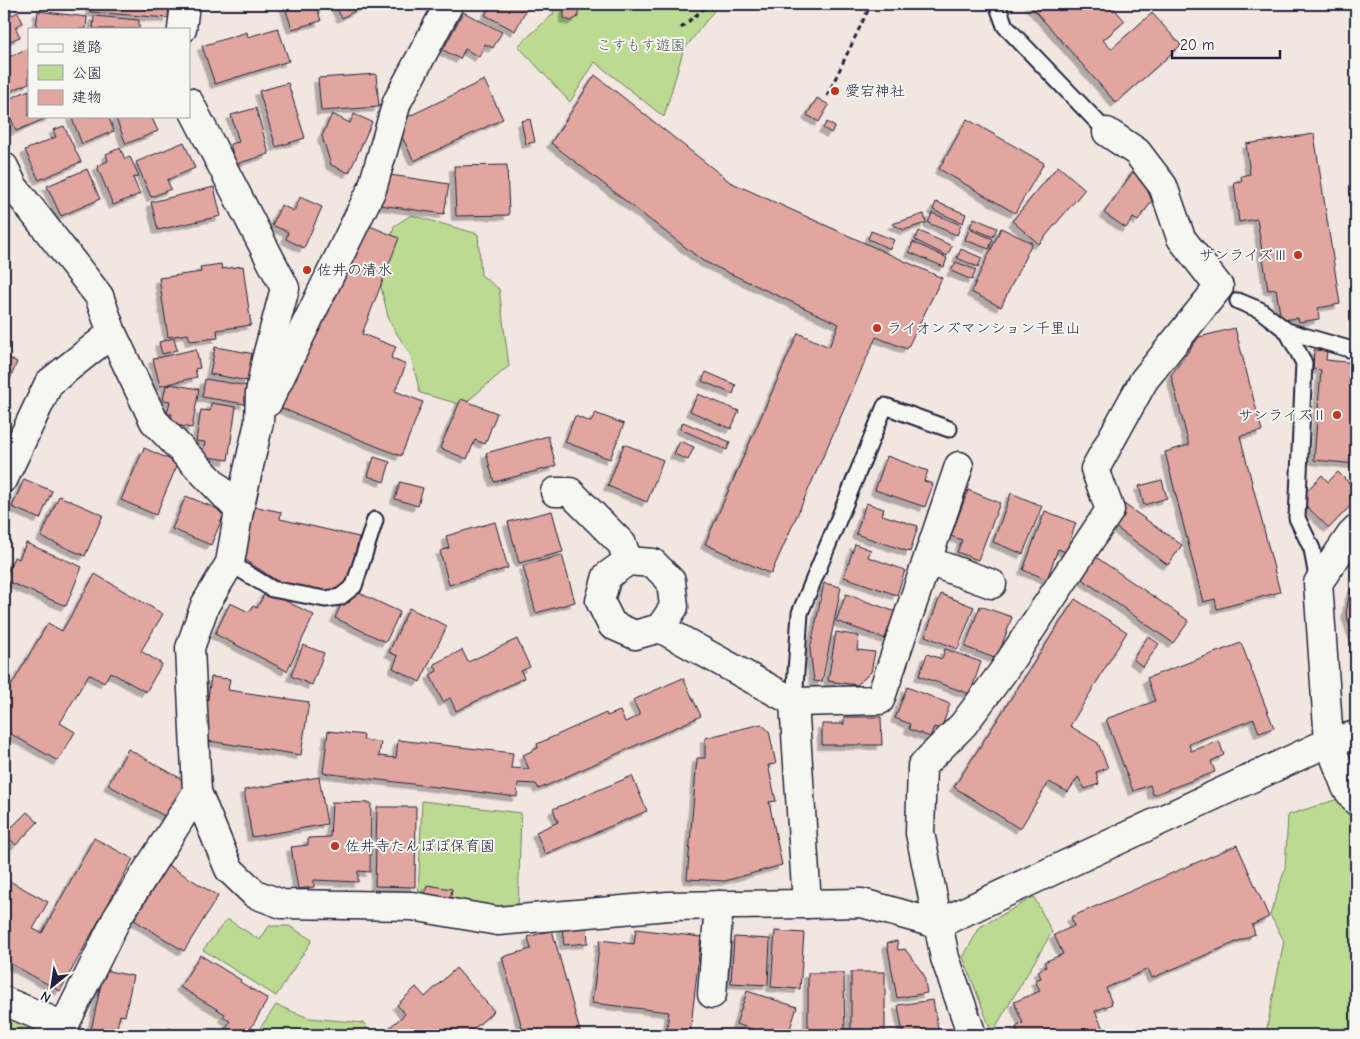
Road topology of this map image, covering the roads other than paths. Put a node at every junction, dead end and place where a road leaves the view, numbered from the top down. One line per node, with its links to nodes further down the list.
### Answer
1 (185, 4): 4 (street)
2 (449, 4): 12 (street)
3 (997, 4): 6 (lane)
4 (182, 28)
5 (190, 104): 12 (street)
6 (1107, 132): 8 (street)
7 (4, 167): 10 (street)
8 (1228, 295): 9 (lane); 33 (street)
9 (1287, 331): 11 (lane); 23 (lane)
10 (112, 333): 15 (street); 17 (street)
11 (1356, 351)
12 (259, 422): 17 (street)
13 (949, 429): 26 (lane)
14 (959, 466): 21 (street)
15 (4, 478)
16 (555, 492): 20 (street)
17 (239, 510): 22 (street)
18 (375, 520): 22 (lane)
19 (1356, 530): 23 (street)
20 (628, 561): 25 (street); 25 (street)
21 (928, 561): 24 (street); 26 (street)
22 (230, 563): 29 (street)
23 (1318, 583): 28 (street)
24 (992, 584)
25 (660, 628): 26 (street)
26 (794, 702): 31 (street)
27 (1356, 736): 28 (street)
28 (1329, 742): 30 (street); 33 (street)
29 (197, 792): 32 (street); 35 (street)
30 (1356, 801)
31 (807, 904): 32 (street); 33 (street)
32 (719, 905): 34 (street)
33 (938, 924): 36 (street)
34 (712, 994)
35 (4, 1001)
36 (972, 1035)

